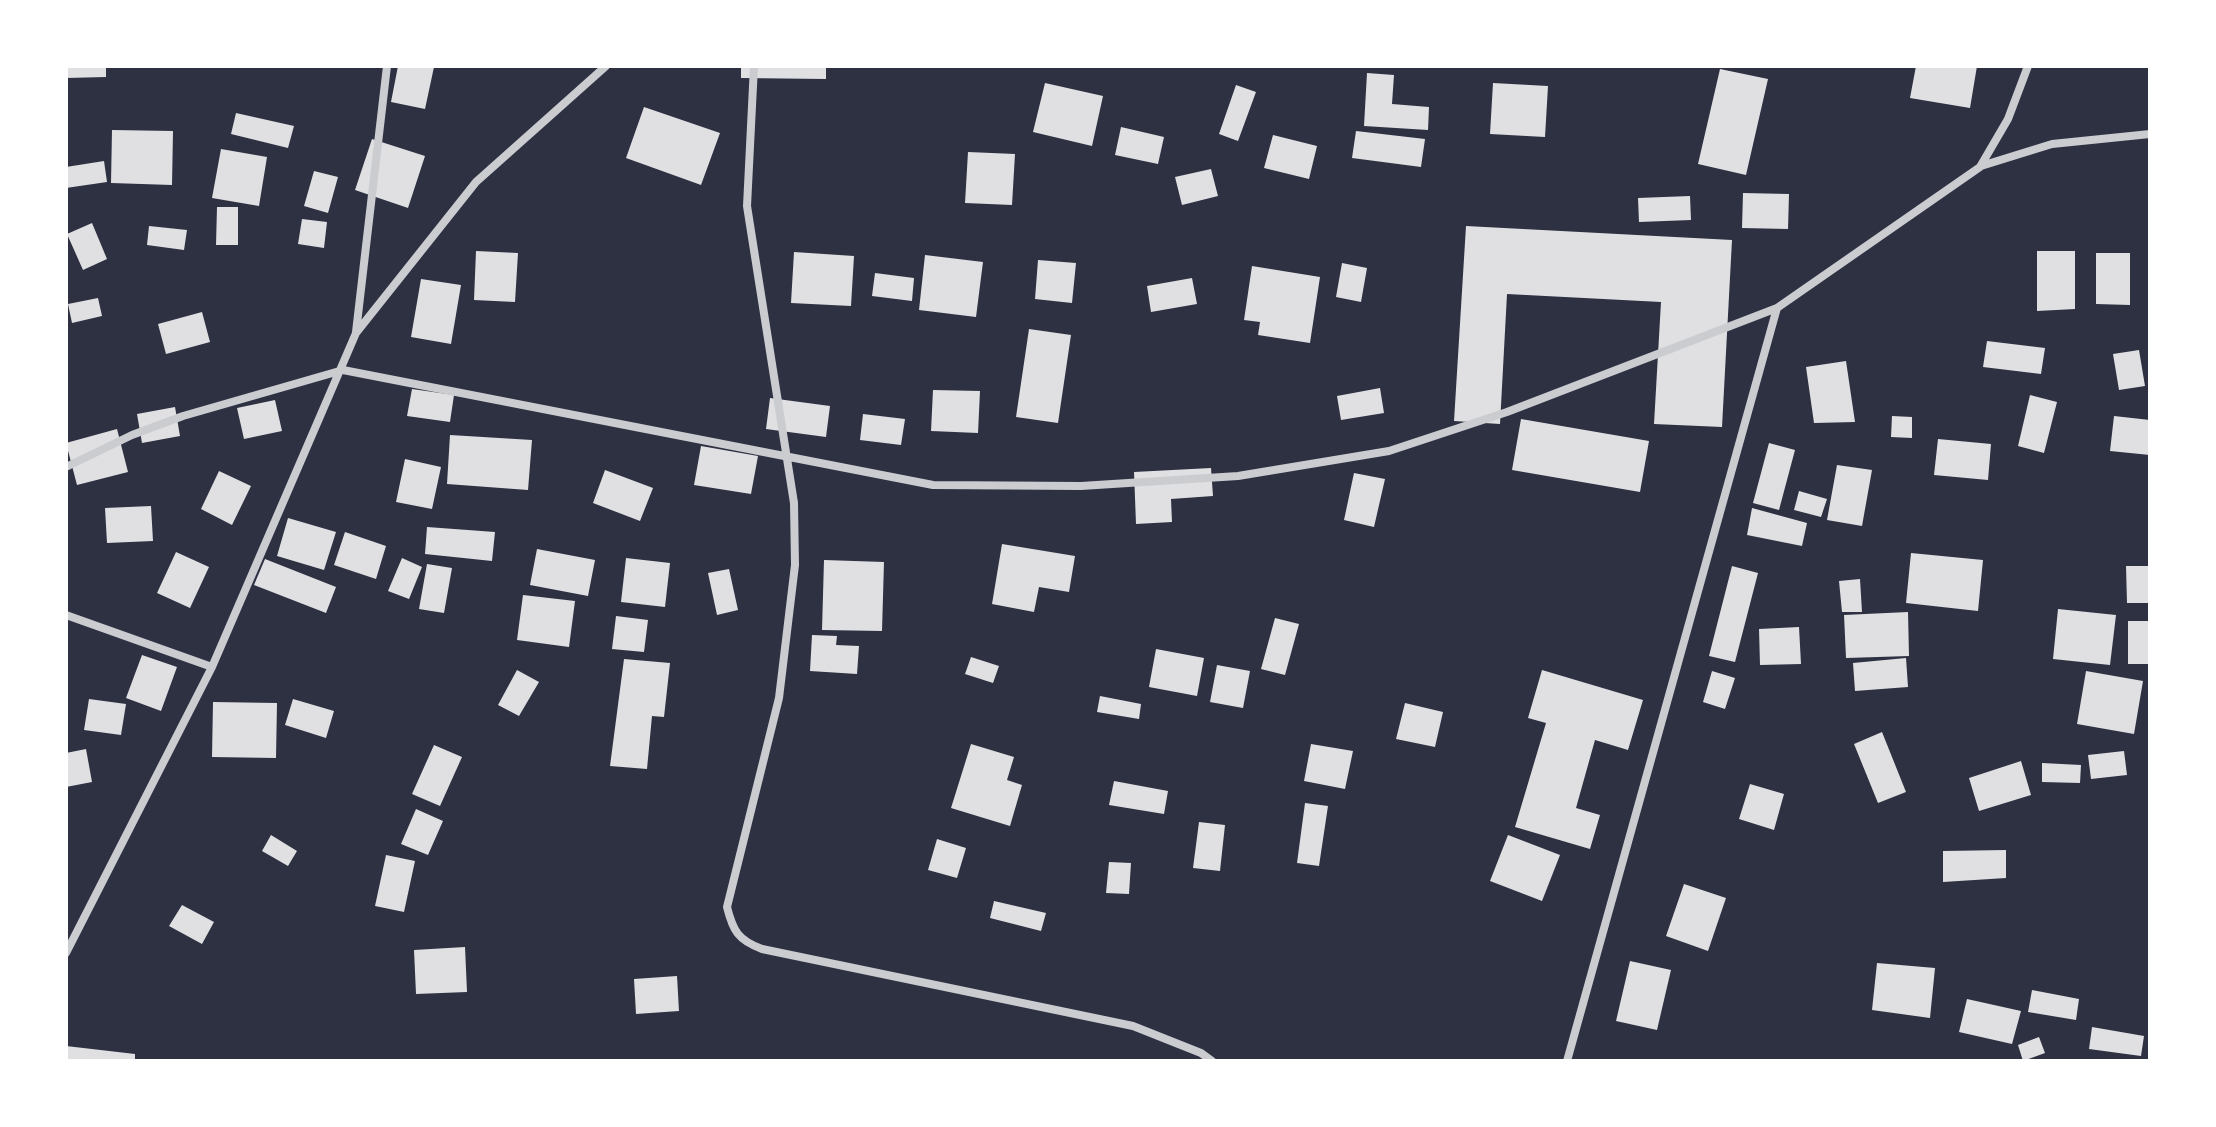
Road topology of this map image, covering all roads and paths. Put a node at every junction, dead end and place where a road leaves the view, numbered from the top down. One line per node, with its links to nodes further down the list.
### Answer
1 (387, 66): 8 (street)
2 (606, 66): 8 (street)
3 (754, 66): 10 (street)
4 (2028, 66): 6 (street)
5 (2150, 134): 6 (street)
6 (1980, 167): 7 (street)
7 (1777, 308): 10 (street); 16 (street)
8 (356, 333): 9 (street)
9 (343, 370): 10 (street); 11 (street); 13 (street)
10 (784, 456): 15 (street)
11 (66, 467)
12 (66, 615): 13 (street)
13 (212, 667): 14 (street)
14 (66, 953)
15 (1212, 1061)
16 (1567, 1061)

